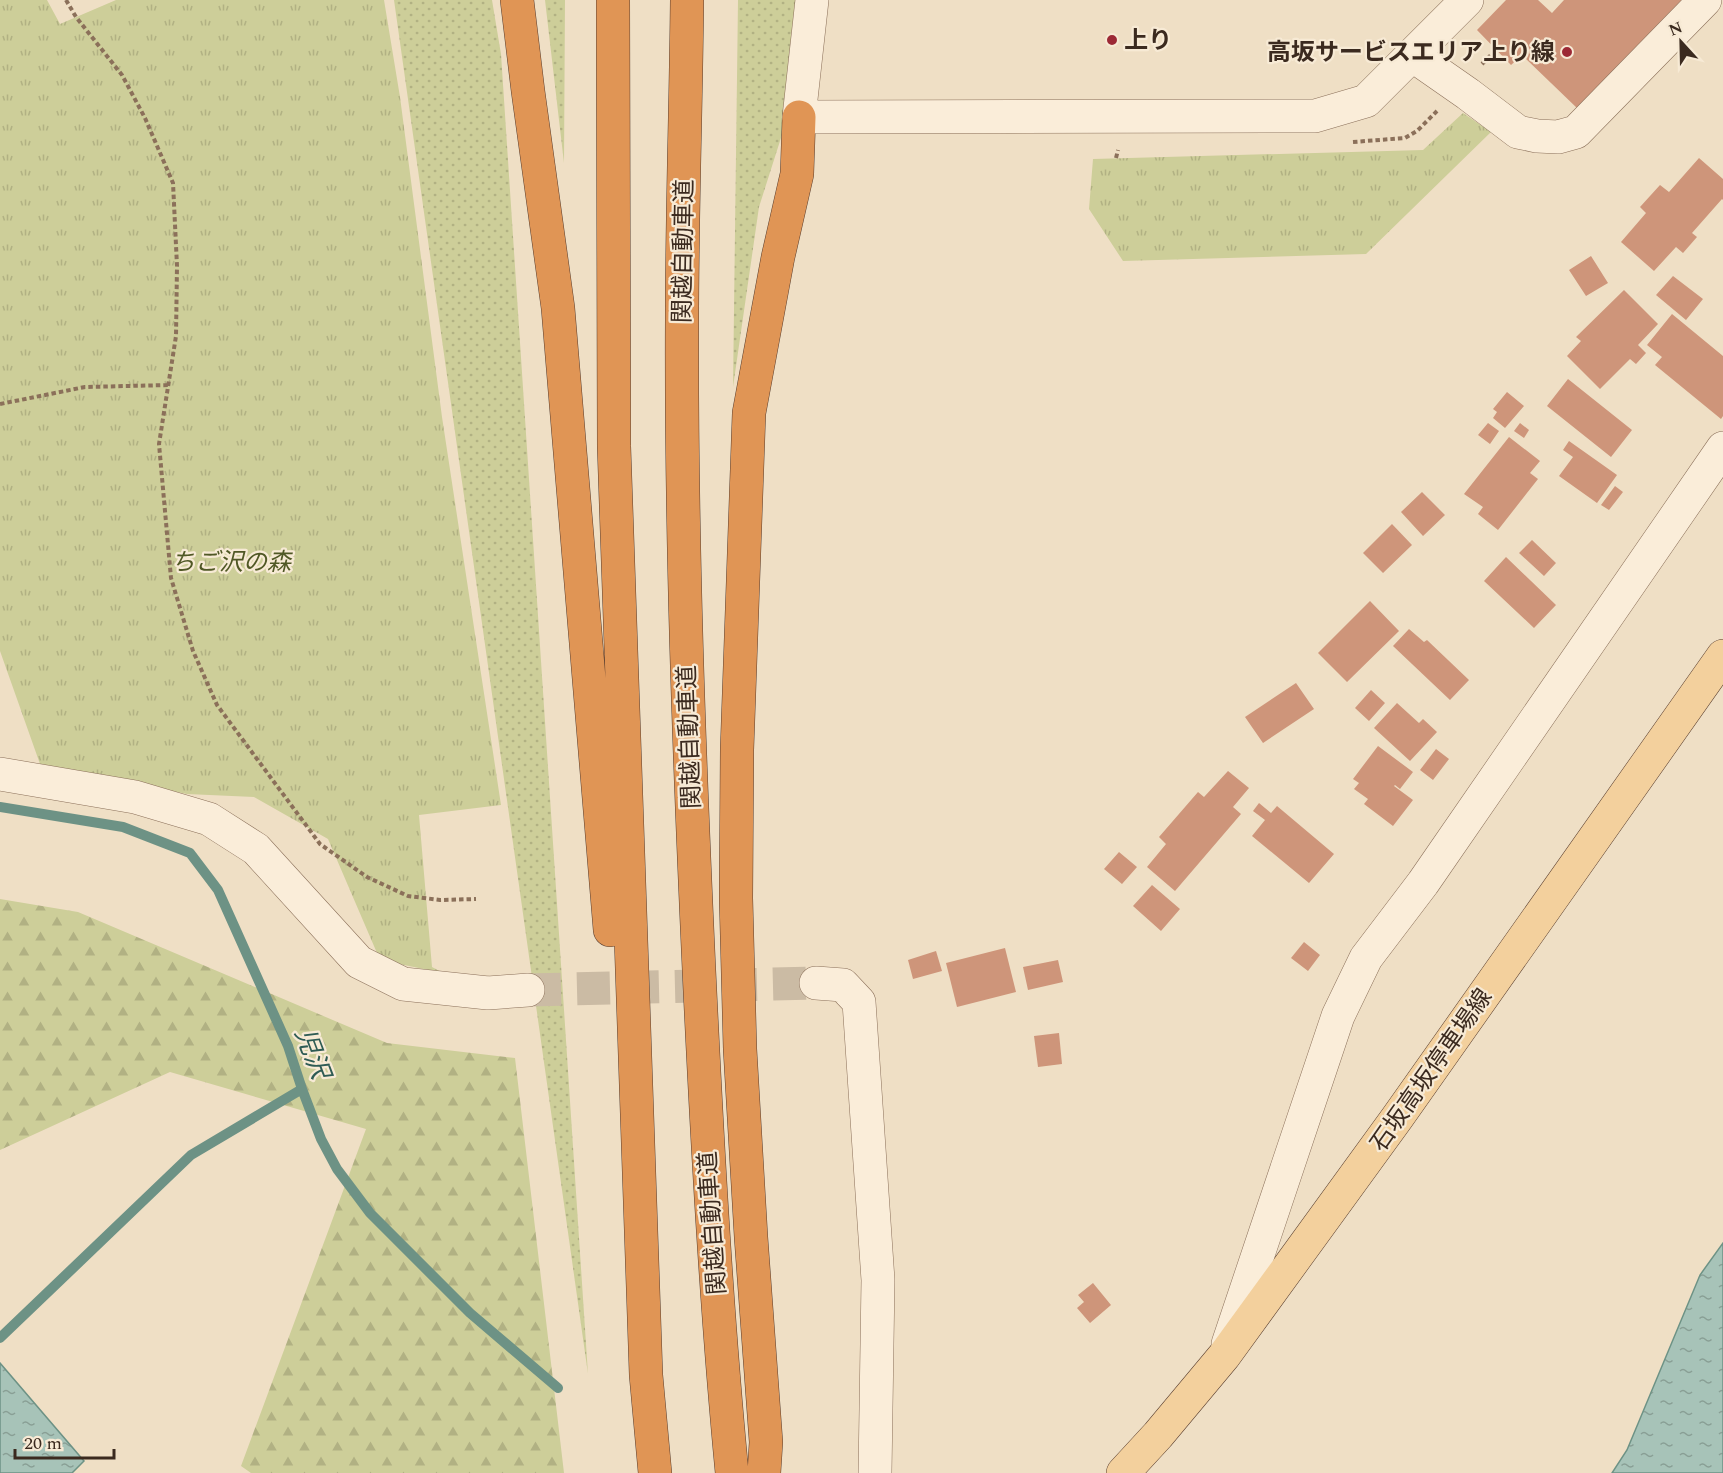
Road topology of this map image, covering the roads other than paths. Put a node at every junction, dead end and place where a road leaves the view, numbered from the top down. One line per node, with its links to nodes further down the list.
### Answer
1 (517, 0): 15 (highway)
2 (613, 0): 15 (highway)
3 (687, 0): 17 (highway, 関越自動車道)
4 (812, 0): 8 (street)
5 (1467, 0): 7 (street)
6 (1706, 0): 7 (street)
7 (1412, 55): 8 (street)
8 (799, 117): 18 (highway)
9 (1723, 448): 14 (street)
10 (1723, 656): 14 (main road, 石坂高坂停車場線)
11 (0, 774): 13 (street)
12 (816, 983): 19 (street)
13 (528, 990)
14 (1224, 1356): 20 (main road, 石坂高坂停車場線)
15 (646, 1375): 16 (highway)
16 (655, 1473)
17 (732, 1473)
18 (764, 1473)
19 (875, 1473)
20 (1123, 1473)

